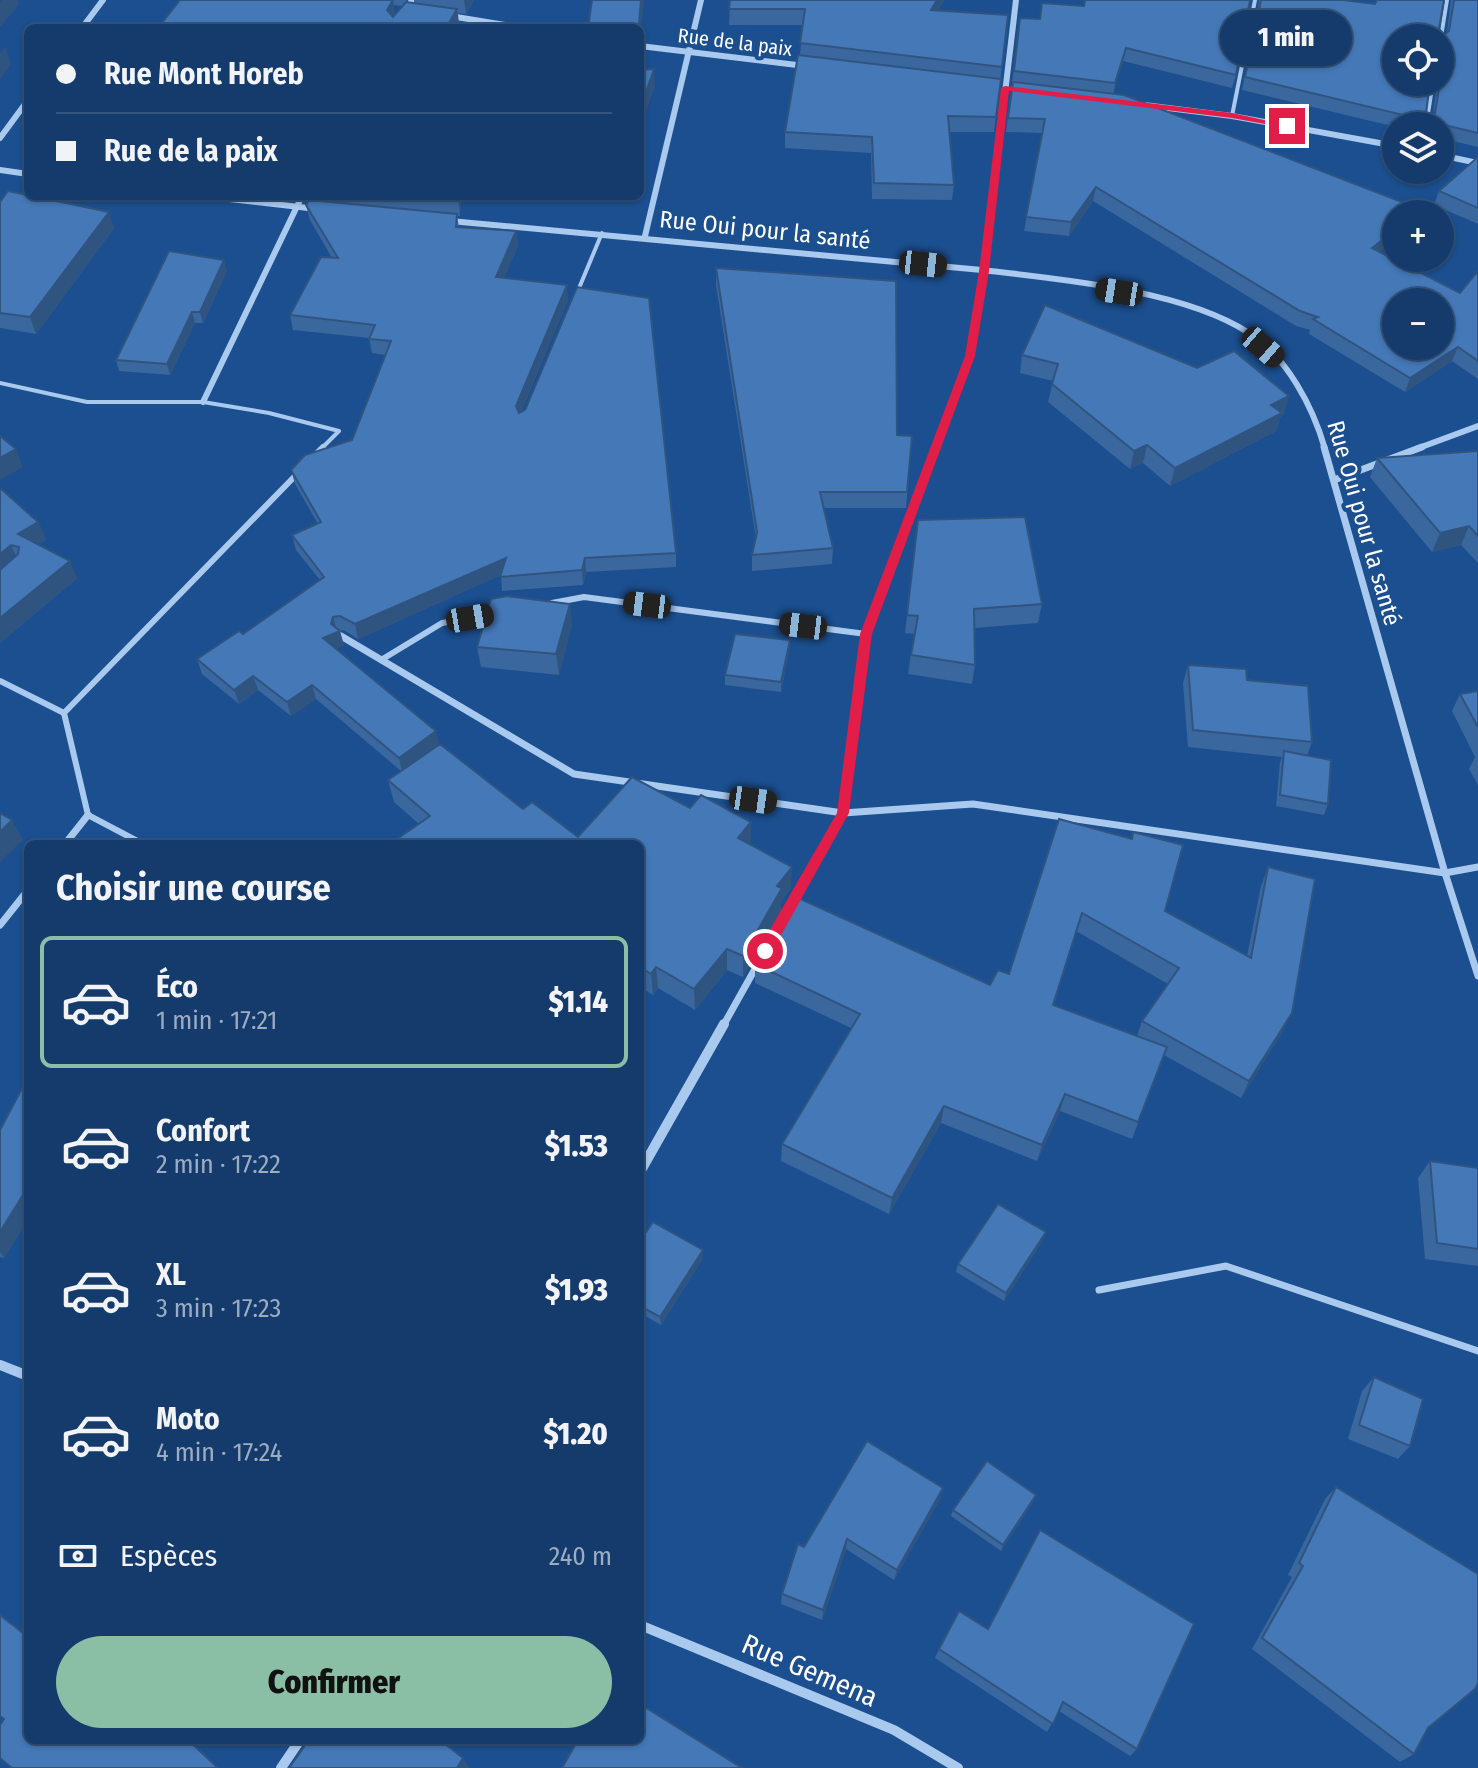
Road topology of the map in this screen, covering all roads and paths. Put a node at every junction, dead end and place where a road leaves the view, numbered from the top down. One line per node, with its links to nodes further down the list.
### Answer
1 (103, 0): 11 (street)
2 (412, 0): 8 (street)
3 (701, 0): 16 (street)
4 (1016, 0): 19 (street)
5 (1255, 0): 23 (lane)
6 (1447, 0): 14 (lane)
7 (391, 8): 8 (street)
8 (406, 10): 9 (street); 12 (street)
9 (421, 12)
10 (436, 14): 13 (street)
11 (85, 24)
12 (398, 24)
13 (499, 24)
14 (1443, 24)
15 (644, 47): 16 (street, Rue de la paix)
16 (686, 53): 17 (street, Rue de la paix); 36 (street)
17 (807, 67)
18 (990, 87): 19 (street)
19 (1005, 88): 20 (street); 37 (street)
20 (1020, 90)
21 (24, 105): 24 (street)
22 (1142, 105): 23 (street)
23 (1232, 116): 25 (street)
24 (0, 138)
25 (1382, 143)
26 (1454, 158): 27 (street)
27 (1478, 163)
28 (0, 170): 29 (street)
29 (24, 173)
30 (234, 200): 32 (street)
31 (300, 200): 32 (street)
32 (296, 208): 33 (street); 40 (street)
33 (326, 210)
34 (433, 219): 35 (street, Rue Oui pour la santé)
35 (602, 233): 36 (street, Rue Oui pour la santé); 38 (lane)
36 (645, 236): 37 (street, Rue Oui pour la santé)
37 (984, 271): 42 (street, Rue Oui pour la santé); 45 (street)
38 (571, 306)
39 (0, 383): 40 (lane)
40 (203, 402): 49 (lane)
41 (1478, 426): 42 (street)
42 (1334, 480): 55 (street, Rue Oui pour la santé)
43 (542, 605): 45 (lane)
44 (499, 613): 47 (lane)
45 (866, 634): 50 (street)
46 (341, 636): 47 (street)
47 (381, 660): 50 (street)
48 (0, 681): 49 (lane)
49 (64, 713): 51 (lane)
50 (843, 813): 55 (street); 57 (street)
51 (88, 815): 52 (street); 53 (lane)
52 (68, 840)
53 (135, 840)
54 (1478, 867): 55 (street)
55 (1445, 873): 60 (street, Rue Oui pour la santé)
56 (24, 895): 58 (street)
57 (788, 910)
58 (0, 925)
59 (765, 951): 61 (street)
60 (1478, 976)
61 (644, 1165)
62 (1099, 1290): 63 (lane)
63 (1478, 1351)
64 (0, 1365): 65 (street)
65 (24, 1374)
66 (644, 1627): 69 (street, Rue Gemena)
67 (297, 1744): 68 (street)
68 (281, 1768)
69 (958, 1768)

